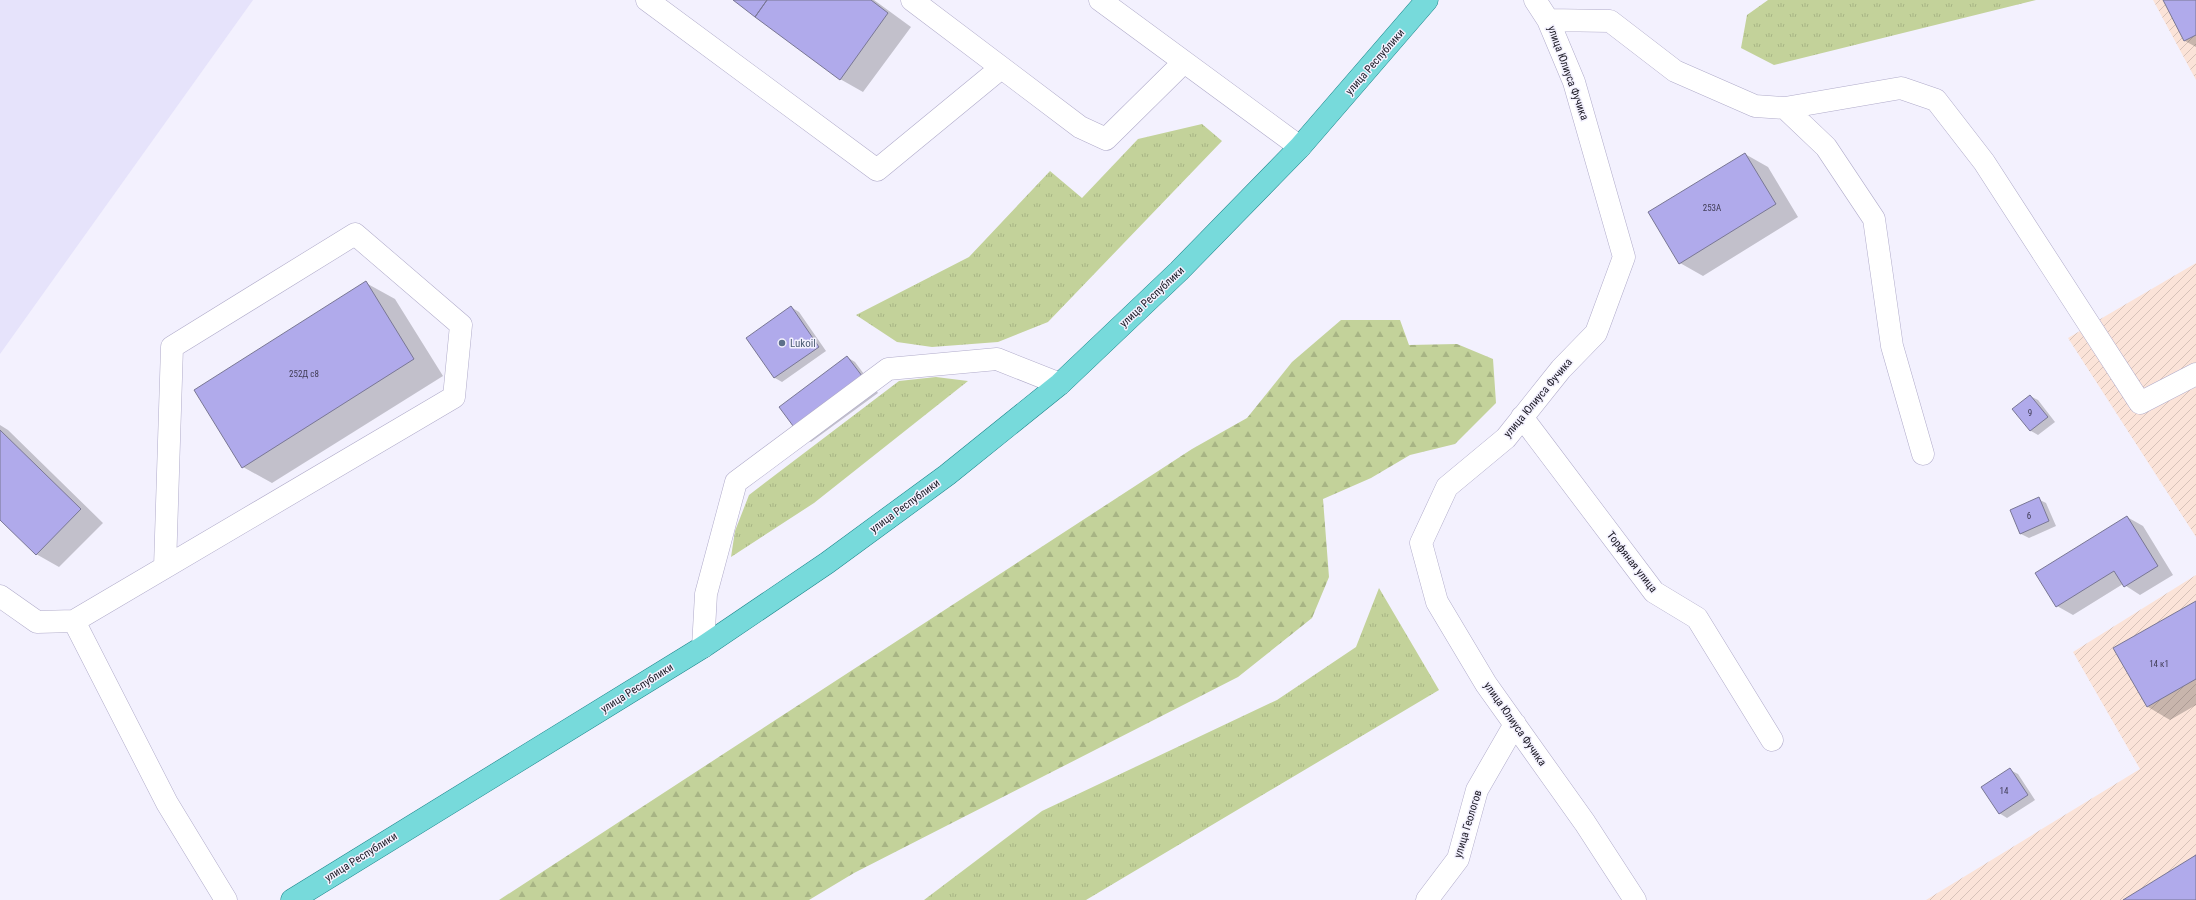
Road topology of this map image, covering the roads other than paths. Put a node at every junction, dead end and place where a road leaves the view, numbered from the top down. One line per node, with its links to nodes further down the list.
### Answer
1 (647, 0): 8 (street)
2 (912, 0): 8 (street)
3 (1100, 0): 7 (street)
4 (1427, 0): 10 (main road, улица Республики)
5 (1535, 0): 6 (street, улица Юлиуса Фучика)
6 (1548, 20): 9 (street); 13 (street, улица Юлиуса Фучика)
7 (1184, 62): 8 (street); 10 (street)
8 (1001, 68)
9 (1785, 108): 11 (street); 14 (street)
10 (1300, 147): 12 (main road, улица Республики)
11 (2196, 374)
12 (1060, 384): 18 (main road, улица Республики); 18 (street)
13 (1522, 418): 19 (street, улица Юлиуса Фучика); 20 (street, Торфяная улица)
14 (1923, 454)
15 (165, 567): 15 (street); 17 (street)
16 (0, 596): 17 (street)
17 (74, 621): 21 (street)
18 (703, 647): 22 (main road, улица Республики)
19 (1515, 724): 23 (street, улица Геологов); 24 (street, улица Юлиуса Фучика)
20 (1772, 740)
21 (226, 900)
22 (292, 900)
23 (1427, 900)
24 (1635, 900)

